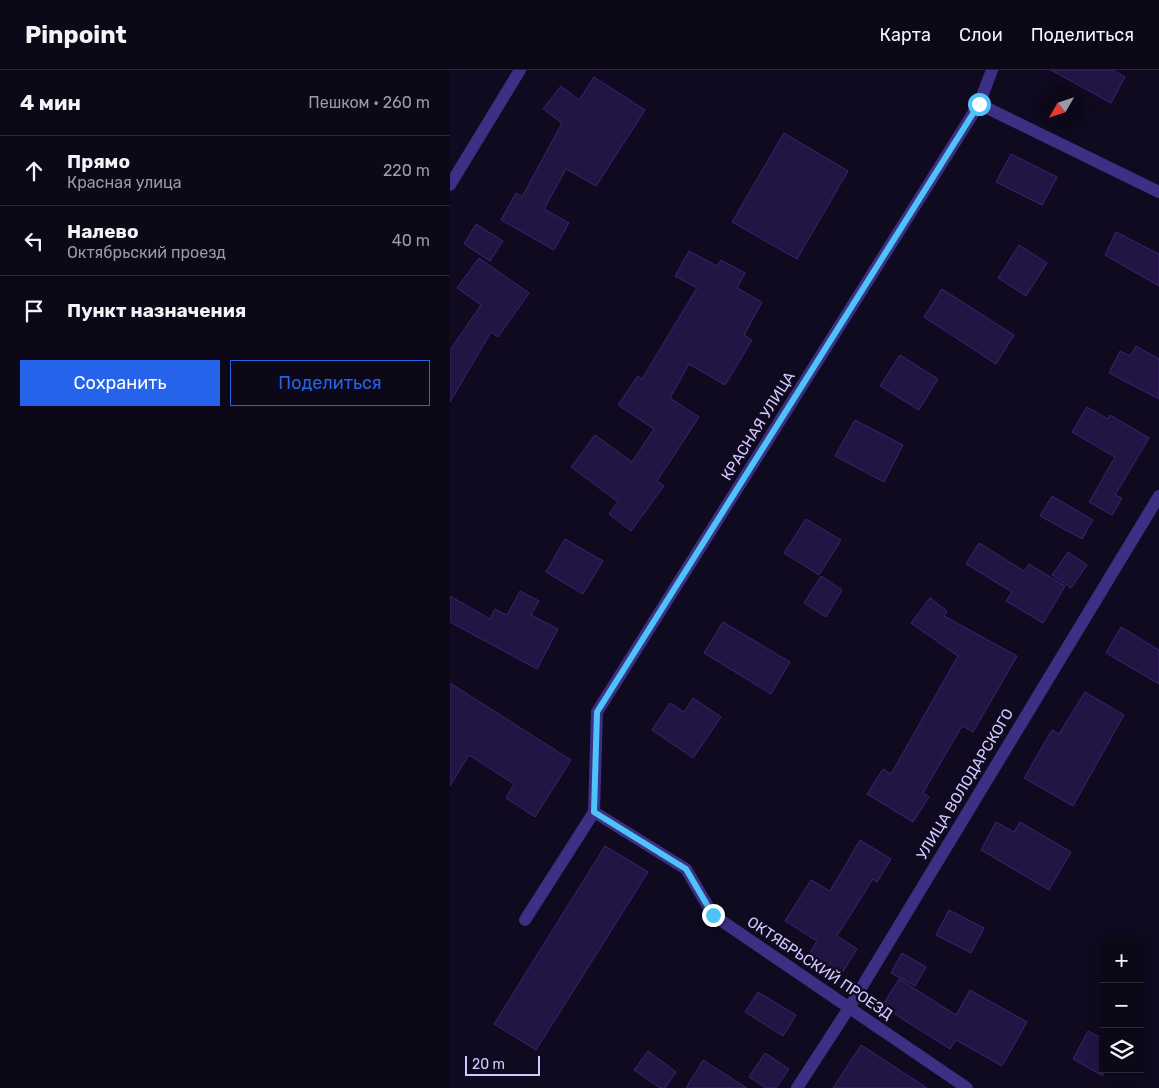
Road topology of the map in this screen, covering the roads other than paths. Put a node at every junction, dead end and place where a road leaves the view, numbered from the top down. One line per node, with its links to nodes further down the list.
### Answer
1 (520, 70): 4 (street)
2 (992, 70): 3 (street, КРАСНАЯ УЛИЦА)
3 (979, 104): 5 (street); 7 (street, КРАСНАЯ УЛИЦА)
4 (450, 185)
5 (1159, 192)
6 (1159, 496): 9 (street, УЛИЦА ВОЛОДАРСКОГО)
7 (594, 812): 8 (street); 9 (street, ОКТЯБРЬСКИЙ ПРОЕЗД)
8 (525, 920)
9 (849, 1008): 10 (street, УЛИЦА ВОЛОДАРСКОГО); 11 (street, ОКТЯБРЬСКИЙ ПРОЕЗД)
10 (797, 1088)
11 (967, 1088)

